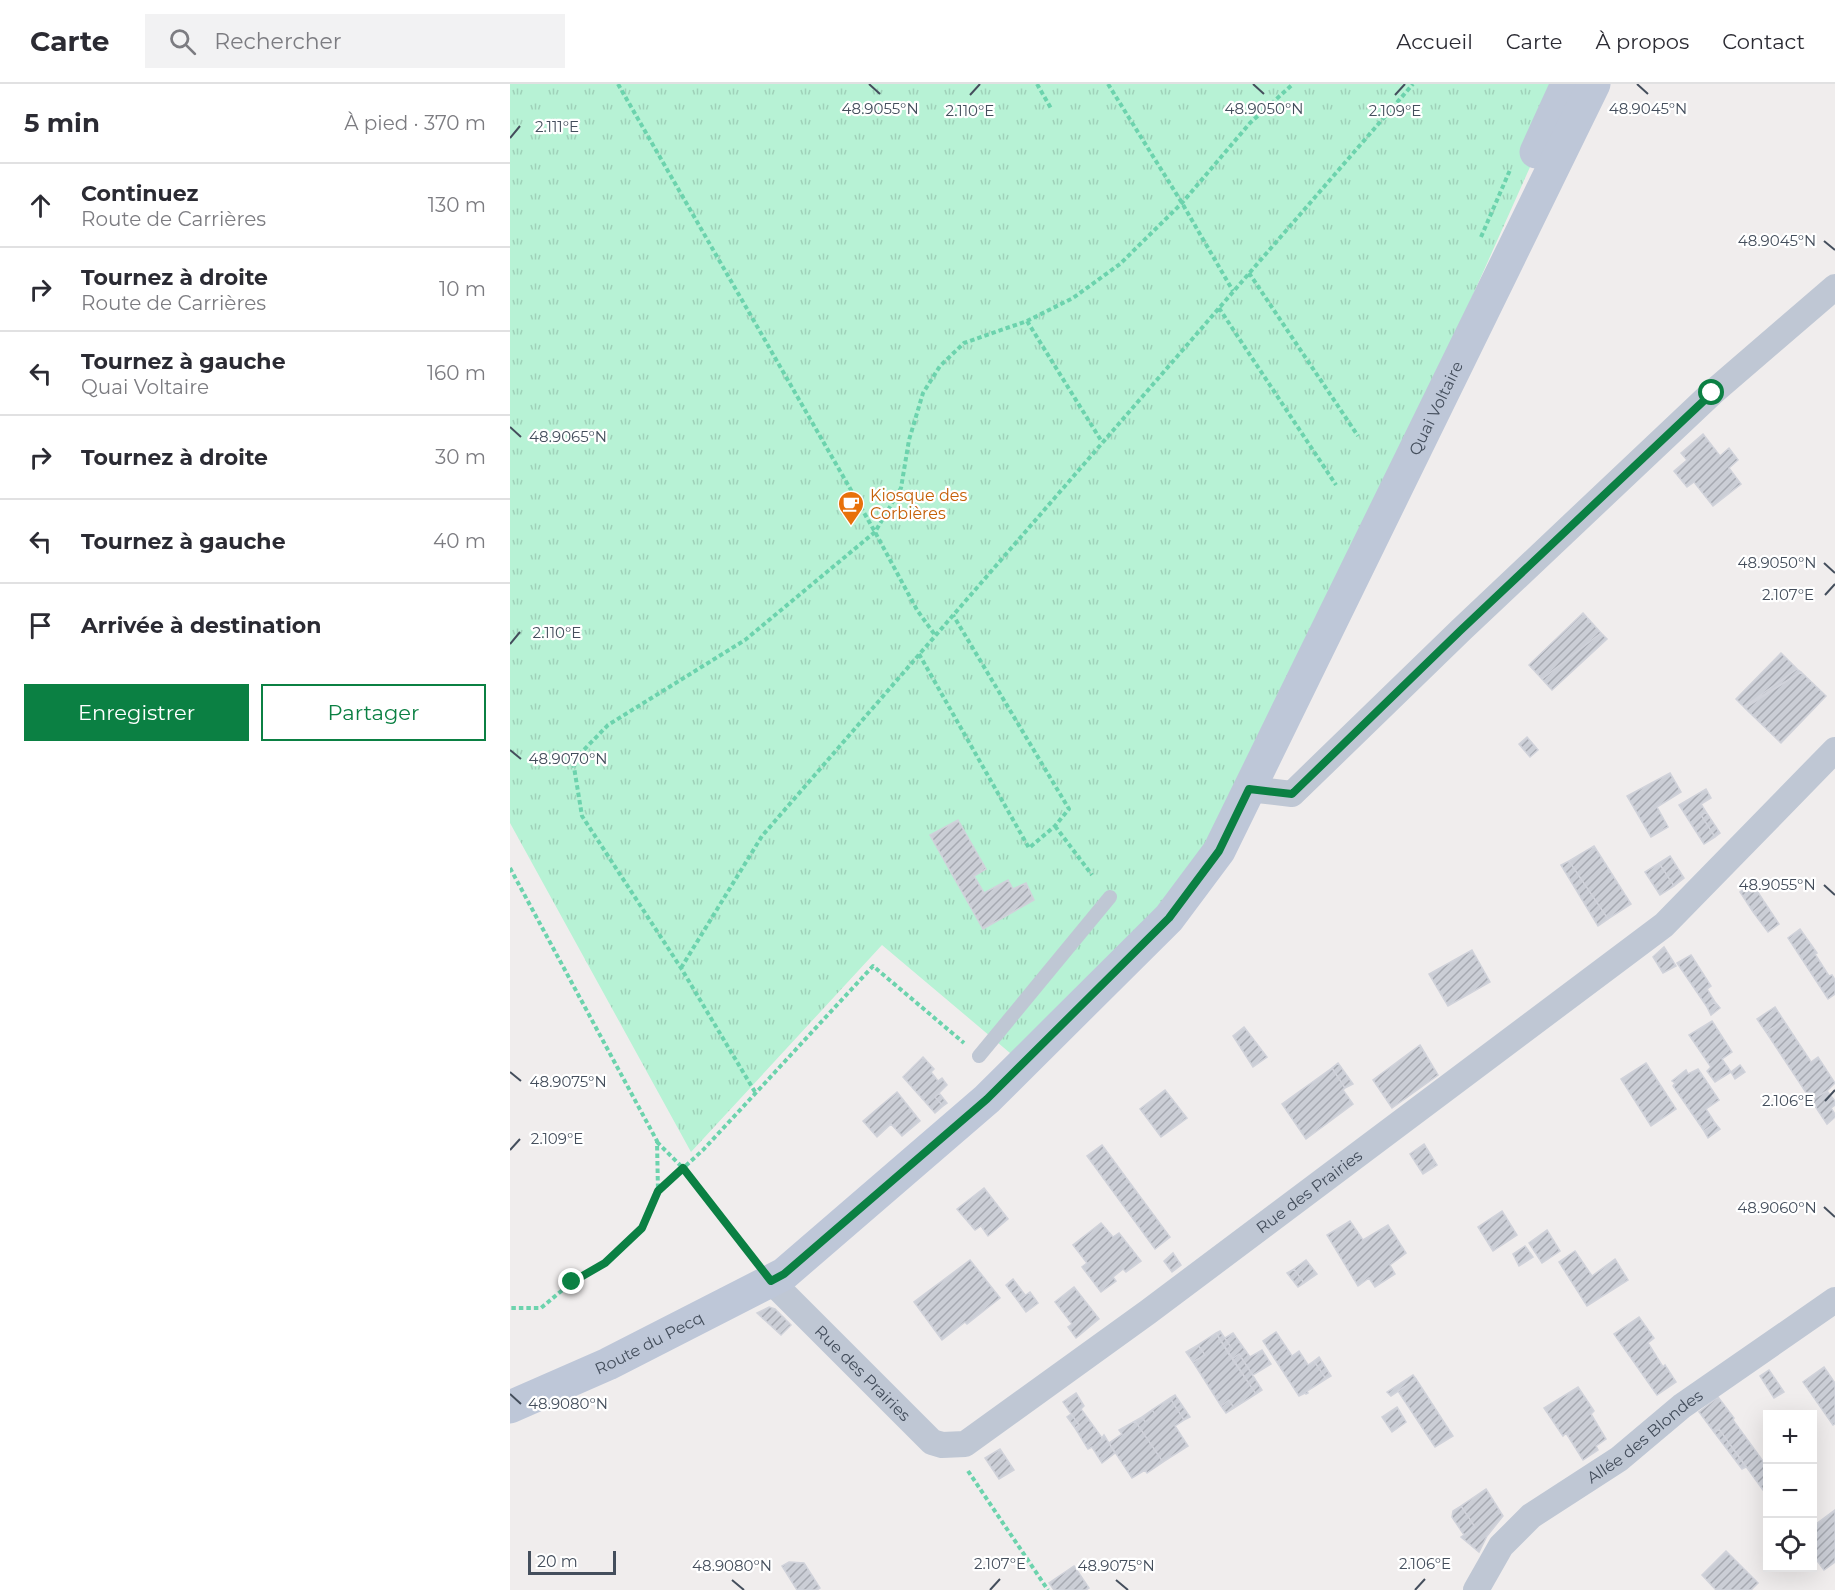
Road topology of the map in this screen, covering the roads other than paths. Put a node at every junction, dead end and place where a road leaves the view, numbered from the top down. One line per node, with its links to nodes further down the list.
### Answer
1 (1567, 84): 4 (main road, Quai Voltaire)
2 (1594, 84): 4 (main road, Quai Voltaire)
3 (1835, 287): 6 (street)
4 (1277, 734): 6 (main road, Quai Voltaire)
5 (1835, 750): 9 (street, Rue des Prairies)
6 (1249, 789): 9 (main road, Quai Voltaire)
7 (1110, 897): 8 (lane)
8 (980, 1056)
9 (777, 1277): 11 (main road, Route du Pecq)
10 (1835, 1300): 12 (street, Allée des Blondes)
11 (510, 1407)
12 (1476, 1590)

